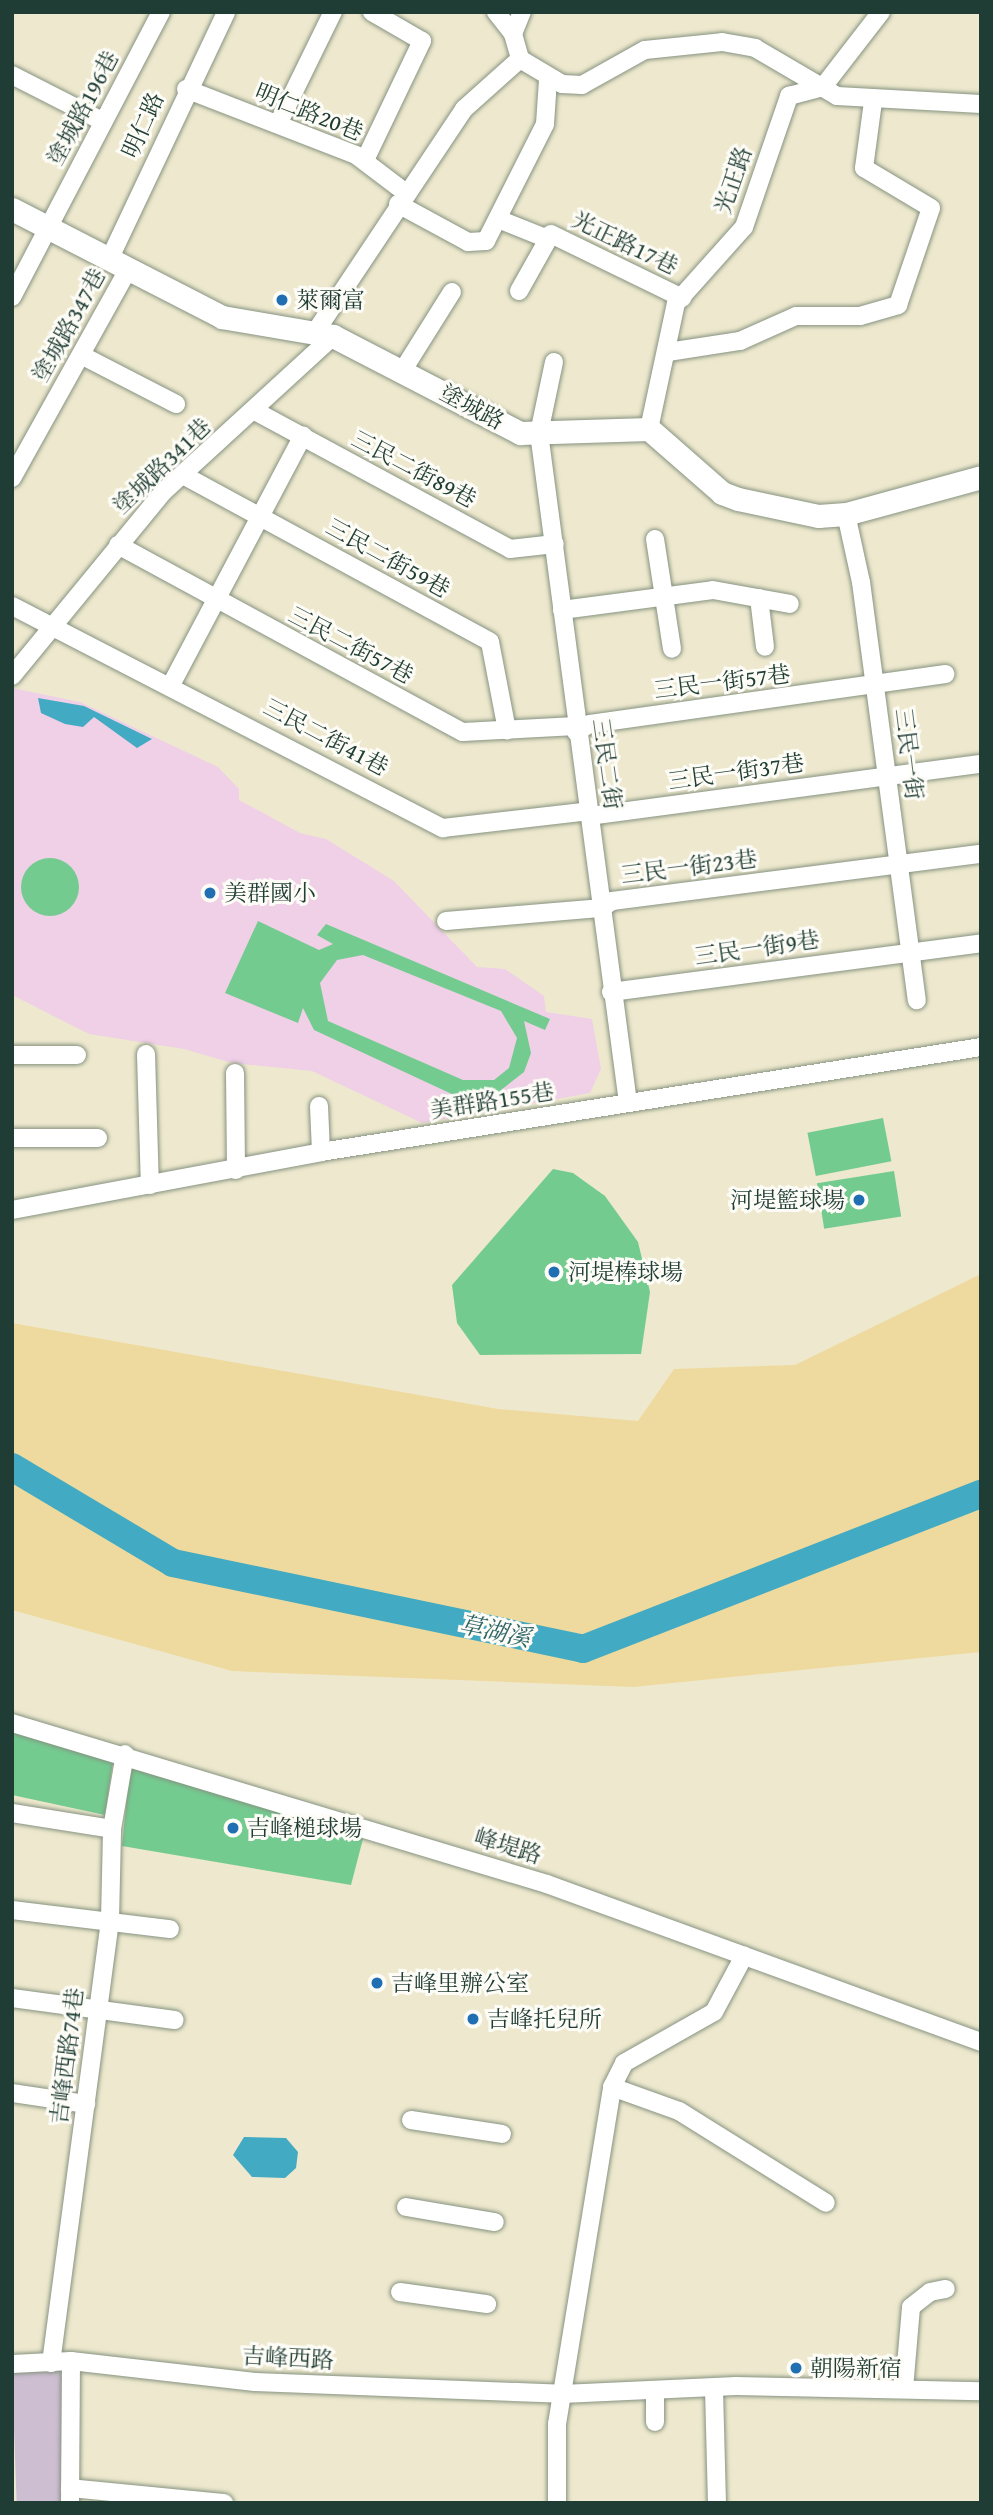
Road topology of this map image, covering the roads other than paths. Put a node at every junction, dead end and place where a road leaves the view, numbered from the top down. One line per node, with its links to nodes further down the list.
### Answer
1 (161, 12): 16 (street, 塗城路196巷)
2 (226, 12): 13 (street, 明仁路)
3 (333, 12): 17 (street)
4 (372, 12): 18 (street)
5 (496, 12): 8 (street)
6 (522, 12): 8 (street)
7 (881, 12): 12 (street)
8 (513, 34): 9 (street)
9 (520, 59): 11 (street); 19 (street)
10 (12, 75): 16 (street)
11 (548, 80): 12 (street); 21 (street)
12 (823, 87): 14 (street); 28 (street, 光正路)
13 (186, 89): 17 (street, 明仁路20巷); 24 (street, 明仁路)
14 (873, 101): 15 (street); 30 (street)
15 (981, 104)
16 (102, 121): 22 (street, 塗城路196巷)
17 (279, 122): 18 (street, 明仁路20巷)
18 (365, 160): 19 (street, 明仁路20巷)
19 (402, 199): 21 (street); 29 (street)
20 (12, 209): 22 (street, 塗城路)
21 (498, 219): 23 (street, 光正路17巷)
22 (50, 228): 24 (street, 塗城路); 27 (street, 塗城路196巷)
23 (548, 239): 25 (street, 光正路17巷); 28 (street, 光正路17巷)
24 (119, 265): 29 (street, 塗城路); 31 (street, 塗城路347巷)
25 (519, 291)
26 (452, 292): 33 (street)
27 (12, 297)
28 (682, 298): 30 (street, 光正路)
29 (323, 335): 33 (street, 塗城路); 35 (street, 塗城路341巷)
30 (668, 352): 36 (street, 光正路)
31 (81, 355): 34 (street); 41 (street, 塗城路347巷)
32 (547, 367): 37 (street, 三民二街)
33 (403, 370): 37 (street, 塗城路)
34 (176, 404)
35 (255, 411): 38 (street, 三民二街89巷); 39 (street, 塗城路341巷)
36 (649, 429): 37 (street, 塗城路); 42 (street)
37 (539, 433): 45 (street, 三民二街)
38 (303, 436): 43 (street); 45 (street, 三民二街89巷)
39 (183, 475): 43 (street, 三民二街59巷); 46 (street, 塗城路341巷)
40 (981, 477): 42 (street)
41 (12, 478)
42 (845, 514): 59 (street, 三民一街)
43 (261, 517): 49 (street); 61 (street, 三民二街59巷)
44 (655, 539): 47 (street)
45 (555, 544): 52 (street, 三民二街)
46 (118, 545): 49 (street, 三民二街57巷); 53 (street, 塗城路341巷)
47 (663, 596): 48 (street); 52 (street); 55 (street)
48 (759, 598): 50 (street); 54 (street)
49 (216, 601): 58 (street); 61 (street, 三民二街57巷)
50 (790, 604)
51 (12, 606): 53 (street, 三民二街41巷)
52 (562, 610): 60 (street, 三民二街)
53 (52, 626): 57 (street, 塗城路341巷); 58 (street, 三民二街41巷)
54 (765, 647)
55 (672, 649)
56 (946, 674): 59 (street, 三民一街57巷)
57 (12, 676)
58 (172, 683): 64 (street, 三民二街41巷)
59 (876, 687): 60 (street, 三民一街57巷); 63 (street, 三民一街)
60 (576, 729): 61 (street, 三民二街57巷); 64 (street, 三民二街)
61 (507, 730)
62 (981, 764): 63 (street, 三民一街37巷)
63 (888, 776): 64 (street, 三民一街37巷); 66 (street, 三民一街)
64 (589, 814): 67 (street, 三民二街)
65 (981, 854): 66 (street, 三民一街23巷)
66 (898, 865): 67 (street, 三民一街23巷); 70 (street, 三民一街)
67 (602, 908): 68 (street, 三民一街23巷); 71 (street, 三民二街)
68 (446, 922)
69 (981, 943): 70 (street, 三民一街9巷)
70 (908, 952): 71 (street, 三民一街9巷); 72 (street, 三民一街)
71 (611, 992): 78 (street, 三民二街)
72 (917, 1000)
73 (981, 1047): 78 (street, 美群路155巷)
74 (146, 1054): 84 (street)
75 (12, 1055): 76 (street)
76 (77, 1055)
77 (234, 1073): 83 (street)
78 (628, 1102): 82 (street, 美群路155巷)
79 (319, 1106): 82 (street)
80 (12, 1138): 81 (street)
81 (98, 1138)
82 (321, 1152): 83 (street, 美群路155巷)
83 (236, 1170): 84 (street, 美群路155巷)
84 (150, 1185): 85 (street, 美群路155巷)
85 (12, 1210)
86 (12, 1723): 87 (street, 峰堤路)
87 (125, 1754): 89 (street, 吉峰西路74巷); 93 (street, 峰堤路)
88 (12, 1814): 89 (street)
89 (111, 1829): 91 (street, 吉峰西路74巷)
90 (12, 1910): 91 (street)
91 (110, 1920): 92 (street); 95 (street, 吉峰西路74巷)
92 (170, 1929)
93 (744, 1956): 97 (street, 峰堤路); 98 (street)
94 (12, 1998): 95 (street)
95 (98, 2007): 96 (street); 100 (street, 吉峰西路74巷)
96 (174, 2021)
97 (981, 2042)
98 (612, 2087): 103 (street); 115 (street)
99 (12, 2094): 100 (street)
100 (86, 2104): 110 (street, 吉峰西路74巷)
101 (411, 2120): 102 (street)
102 (502, 2134)
103 (826, 2203)
104 (406, 2207): 105 (street)
105 (495, 2221)
106 (946, 2289): 113 (street)
107 (400, 2292): 108 (street)
108 (487, 2304)
109 (71, 2361): 110 (street, 吉峰西路); 115 (street, 吉峰西路); 118 (street)
110 (51, 2363): 111 (street, 吉峰西路)
111 (12, 2364)
112 (714, 2389): 113 (street, 吉峰西路); 116 (street, 吉峰西路); 121 (street)
113 (904, 2389): 114 (street, 吉峰西路)
114 (981, 2391)
115 (562, 2394): 116 (street, 吉峰西路); 120 (street)
116 (655, 2394): 117 (street)
117 (655, 2422)
118 (70, 2495): 119 (street)
119 (224, 2503)
120 (556, 2503)
121 (718, 2503)

